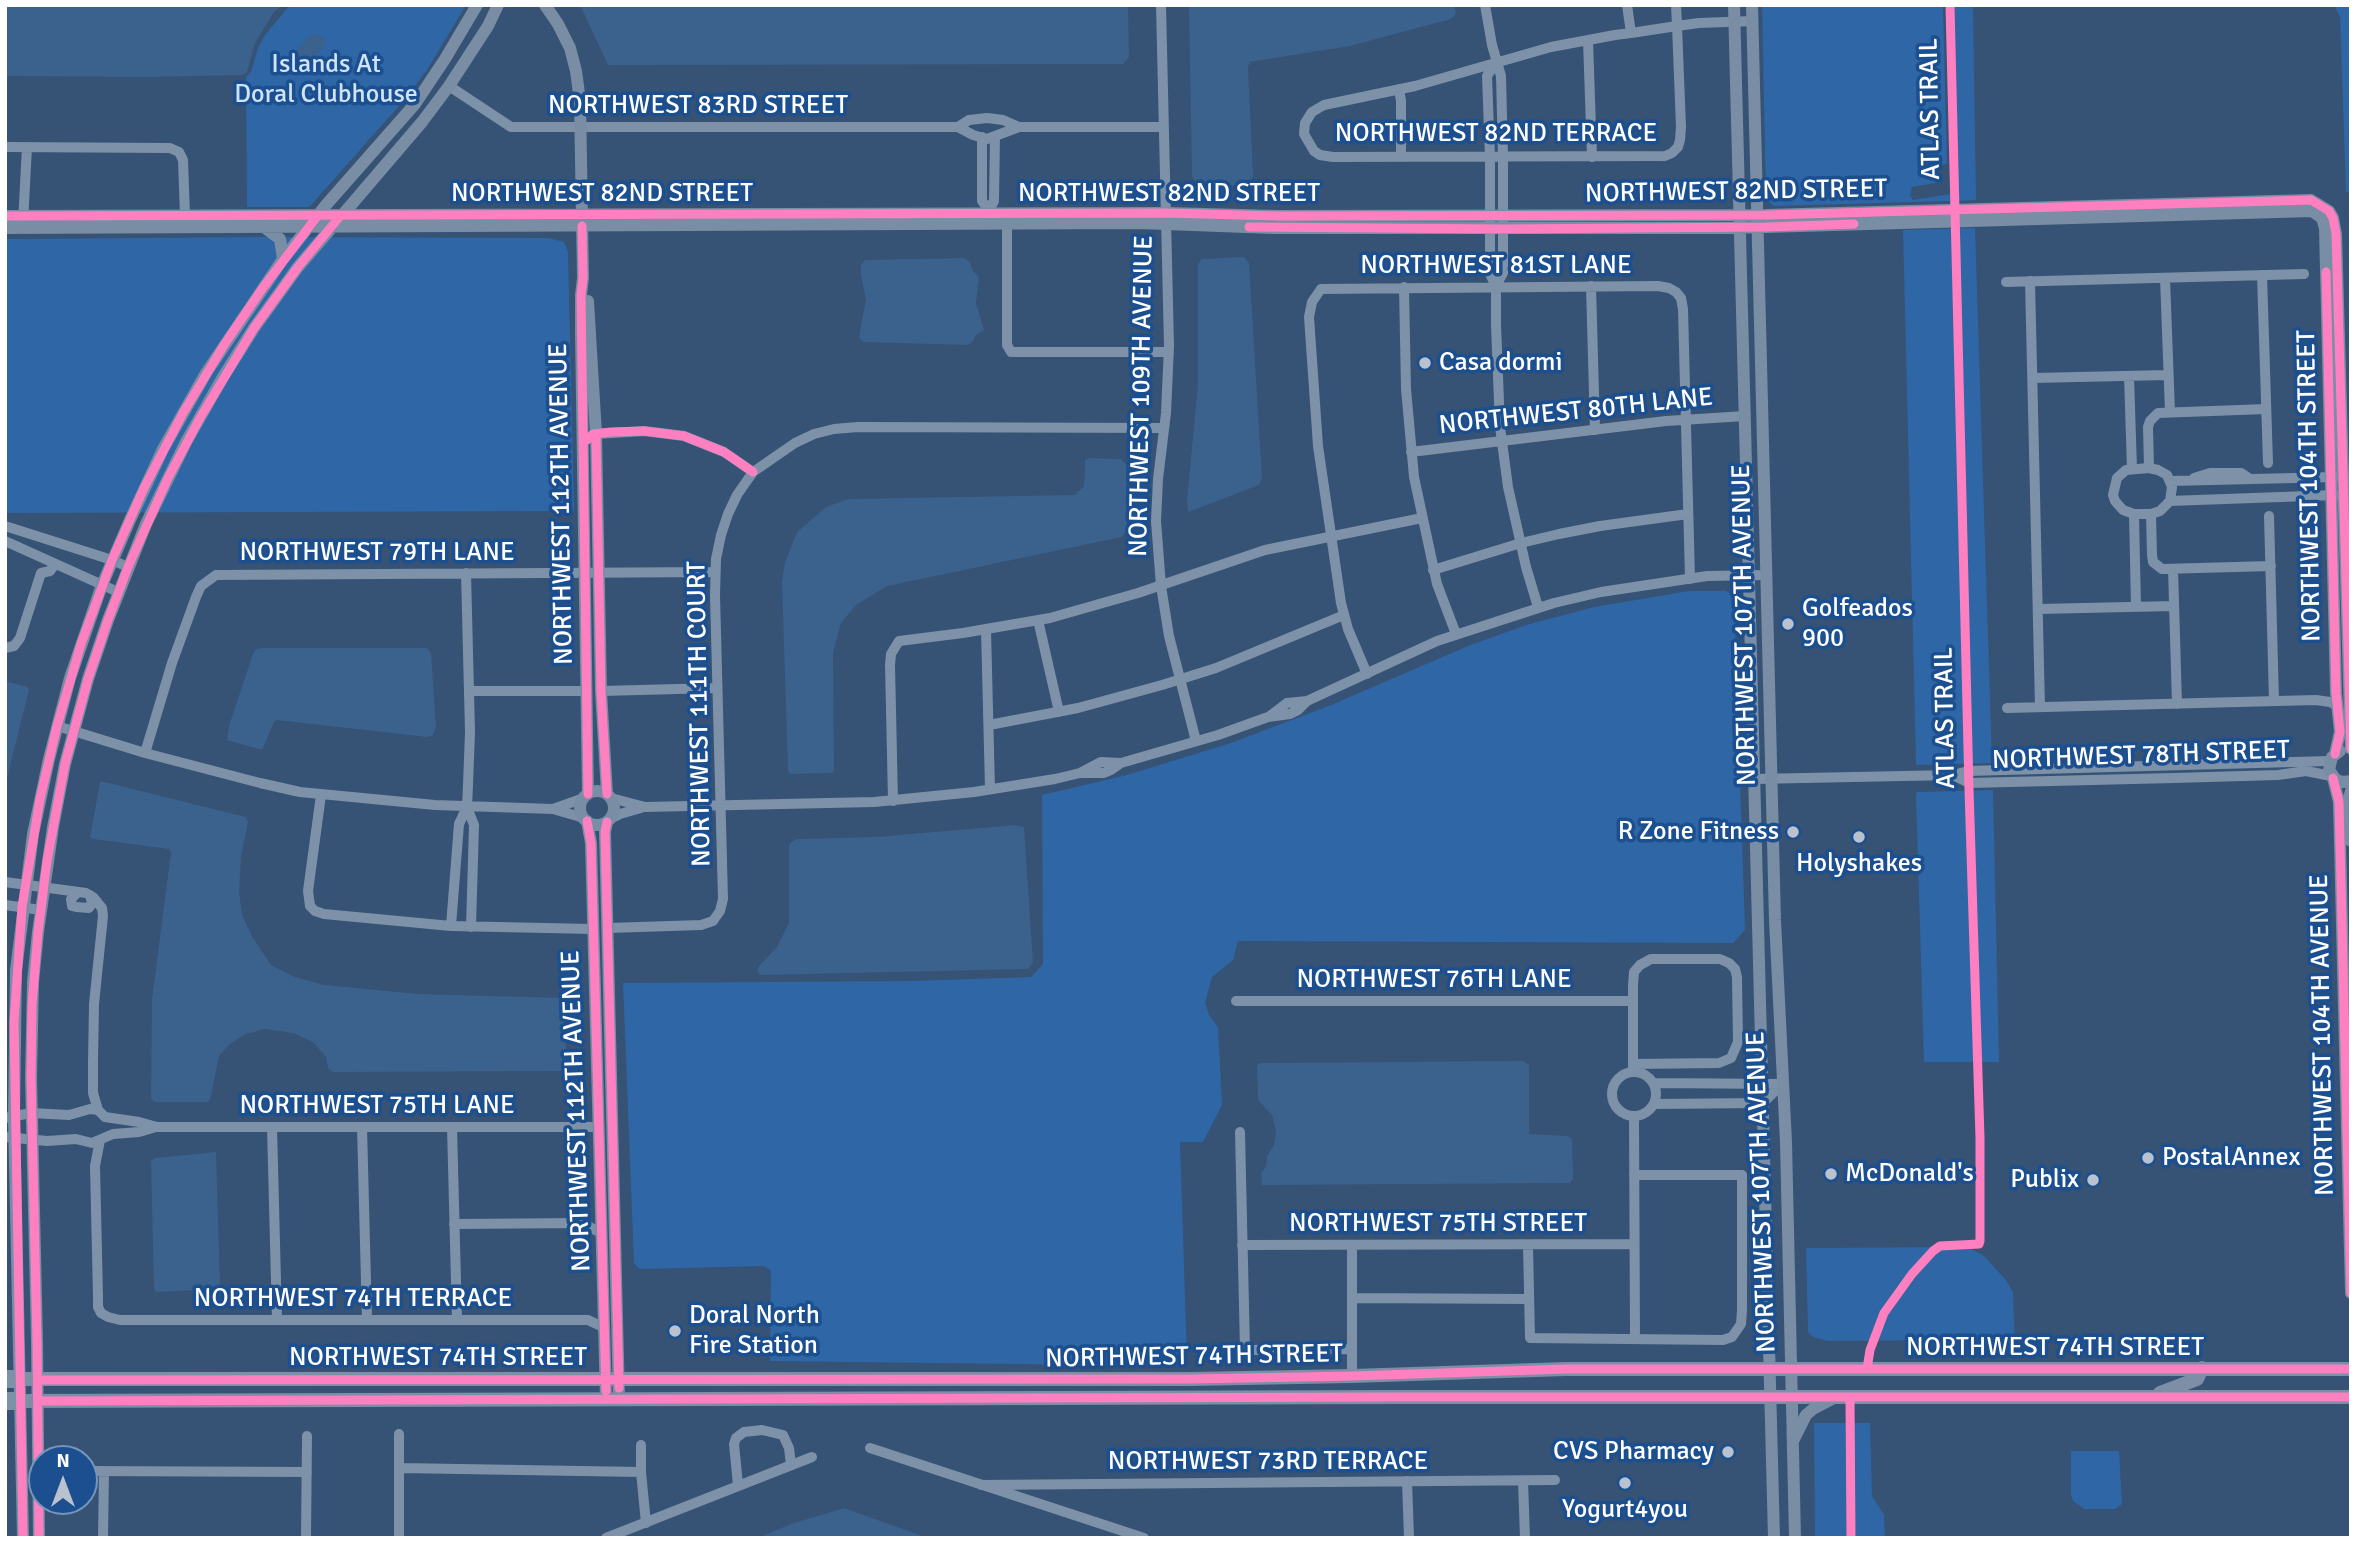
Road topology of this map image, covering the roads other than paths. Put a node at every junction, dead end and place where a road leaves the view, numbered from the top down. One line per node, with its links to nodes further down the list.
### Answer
1 (477, 5): 32 (street)
2 (498, 5): 16 (street)
3 (545, 5): 21 (street, NORTHWEST 112TH AVENUE)
4 (1161, 5): 20 (street, NORTHWEST 109TH AVENUE)
5 (1485, 5): 15 (street)
6 (1627, 5): 13 (street)
7 (1676, 5): 12 (street)
8 (1734, 5): 10 (street, NORTHWEST 107TH AVENUE)
9 (1752, 5): 11 (street, NORTHWEST 107TH AVENUE)
10 (1735, 21): 11 (street); 12 (street); 41 (street, NORTHWEST 107TH AVENUE)
11 (1753, 21): 42 (street, NORTHWEST 107TH AVENUE)
12 (1677, 26): 13 (street); 28 (street, NORTHWEST 82ND TERRACE)
13 (1631, 33): 14 (street)
14 (1588, 40): 15 (street); 28 (street)
15 (1496, 62): 17 (street); 27 (street); 29 (street)
16 (449, 86): 21 (street, NORTHWEST 83RD STREET); 30 (street)
17 (1399, 89): 26 (street); 26 (street, NORTHWEST 82ND TERRACE)
18 (958, 127): 19 (street, NORTHWEST 83RD STREET); 21 (street, NORTHWEST 83RD STREET); 23 (street, NORTHWEST 83RD STREET)
19 (1019, 127): 20 (street, NORTHWEST 83RD STREET); 22 (street, NORTHWEST 83RD STREET)
20 (1163, 127): 38 (street, NORTHWEST 109TH AVENUE)
21 (581, 128): 39 (street, NORTHWEST 112TH AVENUE)
22 (995, 136): 23 (street, NORTHWEST 83RD STREET); 37 (street)
23 (982, 137): 37 (street)
24 (5, 147): 25 (street)
25 (27, 147): 36 (street); 43 (street)
26 (1401, 157): 29 (street, NORTHWEST 82ND TERRACE)
27 (1503, 157): 28 (street, NORTHWEST 82ND TERRACE); 29 (street, NORTHWEST 82ND TERRACE); 45 (street)
28 (1592, 157)
29 (1490, 158): 44 (street)
30 (367, 185): 33 (street); 34 (street)
31 (2325, 214): 42 (street, NORTHWEST 82ND STREET); 61 (street, NORTHWEST 104TH STREET); 80 (street, NORTHWEST 104TH STREET)
32 (318, 215): 33 (street, NORTHWEST 82ND STREET); 36 (street, NORTHWEST 82ND STREET); 48 (street)
33 (341, 215): 34 (street, NORTHWEST 82ND STREET); 49 (street)
34 (382, 215): 40 (street, NORTHWEST 82ND STREET)
35 (5, 216): 43 (street, NORTHWEST 82ND STREET)
36 (185, 216): 43 (street, NORTHWEST 82ND STREET)
37 (989, 216): 38 (street, NORTHWEST 82ND STREET); 39 (street, NORTHWEST 82ND STREET); 46 (street, NORTHWEST 82ND STREET)
38 (1166, 218): 44 (street, NORTHWEST 82ND STREET); 46 (street, NORTHWEST 82ND STREET); 62 (street, NORTHWEST 109TH AVENUE)
39 (582, 220): 40 (street, NORTHWEST 82ND STREET); 54 (street, NORTHWEST 112TH AVENUE)
40 (448, 221): 49 (street, NORTHWEST 82ND STREET)
41 (1740, 221): 42 (street, NORTHWEST 82ND STREET); 45 (street, NORTHWEST 82ND STREET); 68 (street, NORTHWEST 107TH AVENUE)
42 (1757, 221): 108 (street, NORTHWEST 107TH AVENUE)
43 (24, 222): 47 (street, NORTHWEST 82ND STREET); 50 (street, NORTHWEST 82ND STREET)
44 (1489, 222): 45 (street, NORTHWEST 82ND STREET); 58 (street)
45 (1503, 222): 58 (street)
46 (1007, 225): 62 (street)
47 (261, 227): 48 (street, NORTHWEST 82ND STREET); 51 (street)
48 (309, 227): 49 (street, NORTHWEST 82ND STREET); 51 (street)
49 (331, 227): 100 (street)
50 (5, 228)
51 (283, 259): 97 (street)
52 (2304, 274): 53 (street)
53 (2262, 275): 55 (street); 66 (street)
54 (583, 278): 72 (street, NORTHWEST 112TH AVENUE); 74 (street, NORTHWEST 112TH AVENUE)
55 (2165, 278): 56 (street); 63 (street)
56 (2030, 281): 57 (street); 65 (street)
57 (2006, 282)
58 (1496, 286): 59 (street, NORTHWEST 81ST LANE); 60 (street, NORTHWEST 81ST LANE); 73 (street)
59 (1591, 286): 69 (street, NORTHWEST 81ST LANE); 71 (street)
60 (1404, 287): 75 (street); 94 (street, NORTHWEST 81ST LANE)
61 (2345, 323): 80 (street, NORTHWEST 104TH STREET)
62 (1169, 352): 70 (street, NORTHWEST 109TH AVENUE)
63 (2168, 374): 64 (street); 67 (street)
64 (2129, 376): 65 (street); 78 (street)
65 (2033, 378): 116 (street)
66 (2266, 409): 67 (street); 76 (street)
67 (2170, 412): 77 (street)
68 (1745, 416): 69 (street, NORTHWEST 80TH LANE); 107 (street, NORTHWEST 107TH AVENUE)
69 (1685, 419): 71 (street, NORTHWEST 80TH LANE); 88 (street)
70 (1164, 429): 79 (street, NORTHWEST 111TH COURT); 111 (street, NORTHWEST 109TH AVENUE)
71 (1595, 430): 73 (street, NORTHWEST 80TH LANE)
72 (596, 434): 74 (street); 79 (street); 106 (street, NORTHWEST 112TH AVENUE)
73 (1502, 440): 75 (street, NORTHWEST 80TH LANE); 96 (street)
74 (584, 446): 105 (street, NORTHWEST 112TH AVENUE)
75 (1411, 452): 92 (street)
76 (2268, 463)
77 (2149, 468): 78 (street); 83 (street)
78 (2132, 469): 89 (street)
79 (753, 472): 103 (street, NORTHWEST 111TH COURT)
80 (2337, 477): 82 (street); 85 (street, NORTHWEST 104TH STREET)
81 (2191, 479): 82 (street); 83 (street); 84 (street)
82 (2250, 480): 84 (street)
83 (2170, 481): 87 (street)
84 (2212, 481): 86 (street)
85 (2337, 495): 86 (street); 119 (street, NORTHWEST 104TH STREET)
86 (2213, 498): 87 (street)
87 (2170, 501): 90 (street)
88 (1688, 514): 96 (street); 109 (street)
89 (2134, 514): 90 (street); 115 (street)
90 (2151, 514): 101 (street)
91 (2269, 516): 99 (street)
92 (1422, 518): 94 (street); 102 (street)
93 (5, 526): 97 (street)
94 (1331, 538): 111 (street); 117 (street)
95 (5, 541): 98 (street)
96 (1521, 543): 102 (street); 114 (street)
97 (112, 559): 100 (street); 110 (street)
98 (55, 564): 110 (street); 123 (street)
99 (2271, 566): 101 (street); 130 (street)
100 (128, 567): 112 (street)
101 (2173, 569): 113 (street)
102 (1433, 570): 121 (street)
103 (715, 572): 106 (street, NORTHWEST 79TH LANE); 126 (street, NORTHWEST 111TH COURT)
104 (466, 573): 105 (street, NORTHWEST 79TH LANE); 127 (street); 141 (street, NORTHWEST 79TH LANE)
105 (585, 573): 106 (street, NORTHWEST 79TH LANE); 128 (street, NORTHWEST 112TH AVENUE)
106 (599, 573): 129 (street, NORTHWEST 112TH AVENUE)
107 (1749, 575): 108 (street); 109 (street); 147 (street, NORTHWEST 107TH AVENUE)
108 (1766, 575): 148 (street, NORTHWEST 107TH AVENUE)
109 (1690, 579): 114 (street)
110 (102, 585): 112 (street); 137 (street)
111 (1161, 586): 118 (street); 125 (street, NORTHWEST 109TH AVENUE)
112 (118, 592): 138 (street)
113 (2174, 606): 115 (street); 131 (street)
114 (1538, 607): 121 (street)
115 (2136, 607): 116 (street)
116 (2038, 609): 133 (street)
117 (1344, 615): 124 (street); 125 (street)
118 (1038, 620): 120 (street); 135 (street)
119 (2344, 622): 122 (street, NORTHWEST 104TH STREET)
120 (986, 629): 136 (street); 155 (street)
121 (1456, 635): 124 (street)
122 (2344, 637): 132 (street, NORTHWEST 104TH STREET); 140 (street, NORTHWEST 104TH STREET)
123 (5, 648)
124 (1367, 674): 139 (street)
125 (1180, 680): 135 (street); 139 (street, NORTHWEST 109TH AVENUE)
126 (717, 688): 129 (street); 156 (street, NORTHWEST 111TH COURT)
127 (469, 691): 128 (street); 157 (street)
128 (586, 691): 153 (street, NORTHWEST 112TH AVENUE)
129 (601, 691): 154 (street, NORTHWEST 112TH AVENUE)
130 (2274, 701): 131 (street); 132 (street)
131 (2177, 704): 133 (street)
132 (2337, 706): 142 (street, NORTHWEST 104TH STREET)
133 (2040, 707): 134 (street)
134 (2007, 708)
135 (1059, 712): 136 (street)
136 (989, 725): 150 (street)
137 (57, 726): 138 (street); 164 (street)
138 (73, 731): 141 (street); 165 (street)
139 (1196, 741): 150 (street)
140 (2351, 751): 142 (street)
141 (145, 753): 152 (street)
142 (2332, 757): 143 (street, NORTHWEST 78TH STREET); 145 (street, NORTHWEST 104TH AVENUE)
143 (2174, 765): 144 (street, NORTHWEST 78TH STREET); 146 (street)
144 (1953, 775): 146 (street, NORTHWEST 78TH STREET); 148 (street)
145 (2332, 777): 146 (street, NORTHWEST 78TH STREET); 149 (street); 207 (street, NORTHWEST 104TH AVENUE)
146 (2174, 778)
147 (1754, 779): 148 (street); 181 (street, NORTHWEST 107TH AVENUE)
148 (1771, 779): 182 (street, NORTHWEST 107TH AVENUE)
149 (2351, 781)
150 (990, 789): 155 (street)
151 (2351, 791): 162 (street, NORTHWEST 104TH AVENUE)
152 (321, 795): 157 (street); 171 (street)
153 (586, 796): 154 (street); 159 (street); 160 (street)
154 (609, 796): 158 (street); 161 (street)
155 (893, 801): 156 (street)
156 (721, 806): 158 (street); 173 (street, NORTHWEST 111TH COURT)
157 (467, 807): 159 (street); 171 (street); 172 (street)
158 (645, 807): 161 (street)
159 (553, 809): 160 (street)
160 (586, 820): 161 (street); 174 (street, NORTHWEST 112TH AVENUE)
161 (609, 820): 173 (street, NORTHWEST 112TH AVENUE)
162 (2351, 841)
163 (5, 882): 164 (street)
164 (25, 884): 165 (street); 169 (street)
165 (44, 887): 166 (street); 170 (street)
166 (78, 892): 167 (street); 167 (street)
167 (90, 895): 187 (street)
168 (5, 905): 169 (street)
169 (22, 907): 170 (street); 177 (street)
170 (41, 910): 186 (street)
171 (451, 926): 172 (street)
172 (471, 927): 174 (street)
173 (608, 928): 188 (street, NORTHWEST 112TH AVENUE)
174 (593, 929): 195 (street, NORTHWEST 112TH AVENUE)
175 (1236, 1001): 176 (street, NORTHWEST 76TH LANE)
176 (1633, 1001): 178 (street); 178 (street)
177 (9, 1054): 189 (street)
178 (1633, 1068): 179 (street); 190 (street)
179 (1653, 1083): 180 (street); 184 (street)
180 (1685, 1084): 181 (street); 183 (street)
181 (1762, 1084): 182 (street); 185 (street, NORTHWEST 107TH AVENUE)
182 (1782, 1084): 185 (street); 218 (street, NORTHWEST 107TH AVENUE)
183 (1685, 1103): 184 (street); 185 (street)
184 (1654, 1104): 190 (street)
185 (1763, 1104): 217 (street, NORTHWEST 107TH AVENUE)
186 (31, 1113): 187 (street, NORTHWEST 75TH LANE); 189 (street, NORTHWEST 75TH LANE); 199 (street)
187 (102, 1114): 191 (street, NORTHWEST 75TH LANE); 198 (street)
188 (613, 1115): 195 (street); 223 (street, NORTHWEST 112TH AVENUE)
189 (10, 1117): 197 (street)
190 (1634, 1117): 200 (street)
191 (157, 1127): 192 (street, NORTHWEST 75TH LANE); 198 (street, NORTHWEST 75TH LANE)
192 (272, 1127): 193 (street, NORTHWEST 75TH LANE); 210 (street)
193 (362, 1127): 194 (street, NORTHWEST 75TH LANE); 211 (street)
194 (452, 1127): 195 (street, NORTHWEST 75TH LANE); 201 (street)
195 (598, 1127): 202 (street, NORTHWEST 112TH AVENUE)
196 (1240, 1132): 204 (street)
197 (10, 1138): 199 (street, NORTHWEST 75TH LANE); 222 (street)
198 (102, 1139): 199 (street, NORTHWEST 75TH LANE); 210 (street, NORTHWEST 74TH TERRACE)
199 (32, 1140): 222 (street)
200 (1634, 1175): 203 (street); 214 (street)
201 (454, 1224): 202 (street); 212 (street)
202 (601, 1233): 213 (street, NORTHWEST 112TH AVENUE)
203 (1634, 1244): 206 (street, NORTHWEST 75TH STREET); 214 (street)
204 (1242, 1245): 205 (street, NORTHWEST 75TH STREET); 215 (street)
205 (1352, 1245): 206 (street, NORTHWEST 75TH STREET); 208 (street)
206 (1528, 1245): 209 (street)
207 (2351, 1293)
208 (1352, 1298): 209 (street); 215 (street)
209 (1529, 1299): 214 (street)
210 (277, 1320): 211 (street, NORTHWEST 74TH TERRACE)
211 (368, 1320): 212 (street, NORTHWEST 74TH TERRACE)
212 (457, 1320): 213 (street, NORTHWEST 74TH TERRACE)
213 (605, 1328): 223 (street, NORTHWEST 112TH AVENUE)
214 (1635, 1339)
215 (1352, 1349): 221 (street)
216 (2202, 1368): 218 (main road, NORTHWEST 74TH STREET); 219 (main road, NORTHWEST 74TH STREET); 225 (main road)
217 (1769, 1369): 218 (main road, NORTHWEST 74TH STREET); 220 (main road, NORTHWEST 74TH STREET); 227 (street, NORTHWEST 107TH AVENUE)
218 (1790, 1369): 228 (street, NORTHWEST 107TH AVENUE)
219 (2351, 1369)
220 (1464, 1373): 221 (main road, NORTHWEST 74TH STREET); 224 (main road)
221 (1352, 1376): 223 (main road, NORTHWEST 74TH STREET)
222 (21, 1379): 223 (main road, NORTHWEST 74TH STREET); 231 (street)
223 (613, 1379): 230 (street, NORTHWEST 112TH AVENUE)
224 (1396, 1397): 227 (main road, NORTHWEST 74TH STREET); 230 (main road, NORTHWEST 74TH STREET)
225 (2148, 1397): 226 (main road, NORTHWEST 74TH STREET); 229 (main road, NORTHWEST 74TH STREET)
226 (2351, 1397)
227 (1770, 1398): 228 (main road, NORTHWEST 74TH STREET); 259 (street, NORTHWEST 107TH AVENUE)
228 (1791, 1398): 229 (main road, NORTHWEST 74TH STREET); 234 (street, NORTHWEST 107TH AVENUE)
229 (1836, 1398): 234 (street)
230 (613, 1399): 231 (main road, NORTHWEST 74TH STREET)
231 (21, 1401): 250 (street); 251 (street)
232 (399, 1434): 239 (street)
233 (307, 1436): 242 (street)
234 (1791, 1444): 260 (street, NORTHWEST 107TH AVENUE)
235 (641, 1445): 243 (street)
236 (870, 1448): 248 (street)
237 (813, 1457): 238 (street)
238 (791, 1465): 247 (street); 247 (street)
239 (399, 1468): 243 (street); 254 (street)
240 (98, 1471): 241 (street)
241 (104, 1471): 242 (street); 252 (street)
242 (307, 1472): 253 (street)
243 (640, 1472): 249 (street)
244 (1555, 1480): 246 (street, NORTHWEST 73RD TERRACE)
245 (1407, 1481): 246 (street, NORTHWEST 73RD TERRACE); 248 (street, NORTHWEST 73RD TERRACE); 257 (street)
246 (1524, 1481): 258 (street)
247 (738, 1485): 249 (street)
248 (981, 1485): 256 (street)
249 (646, 1523): 255 (street)
250 (23, 1538)
251 (39, 1538)
252 (103, 1538)
253 (306, 1538)
254 (399, 1538)
255 (606, 1538)
256 (1144, 1538)
257 (1409, 1538)
258 (1525, 1538)
259 (1774, 1538)
260 (1795, 1538)

